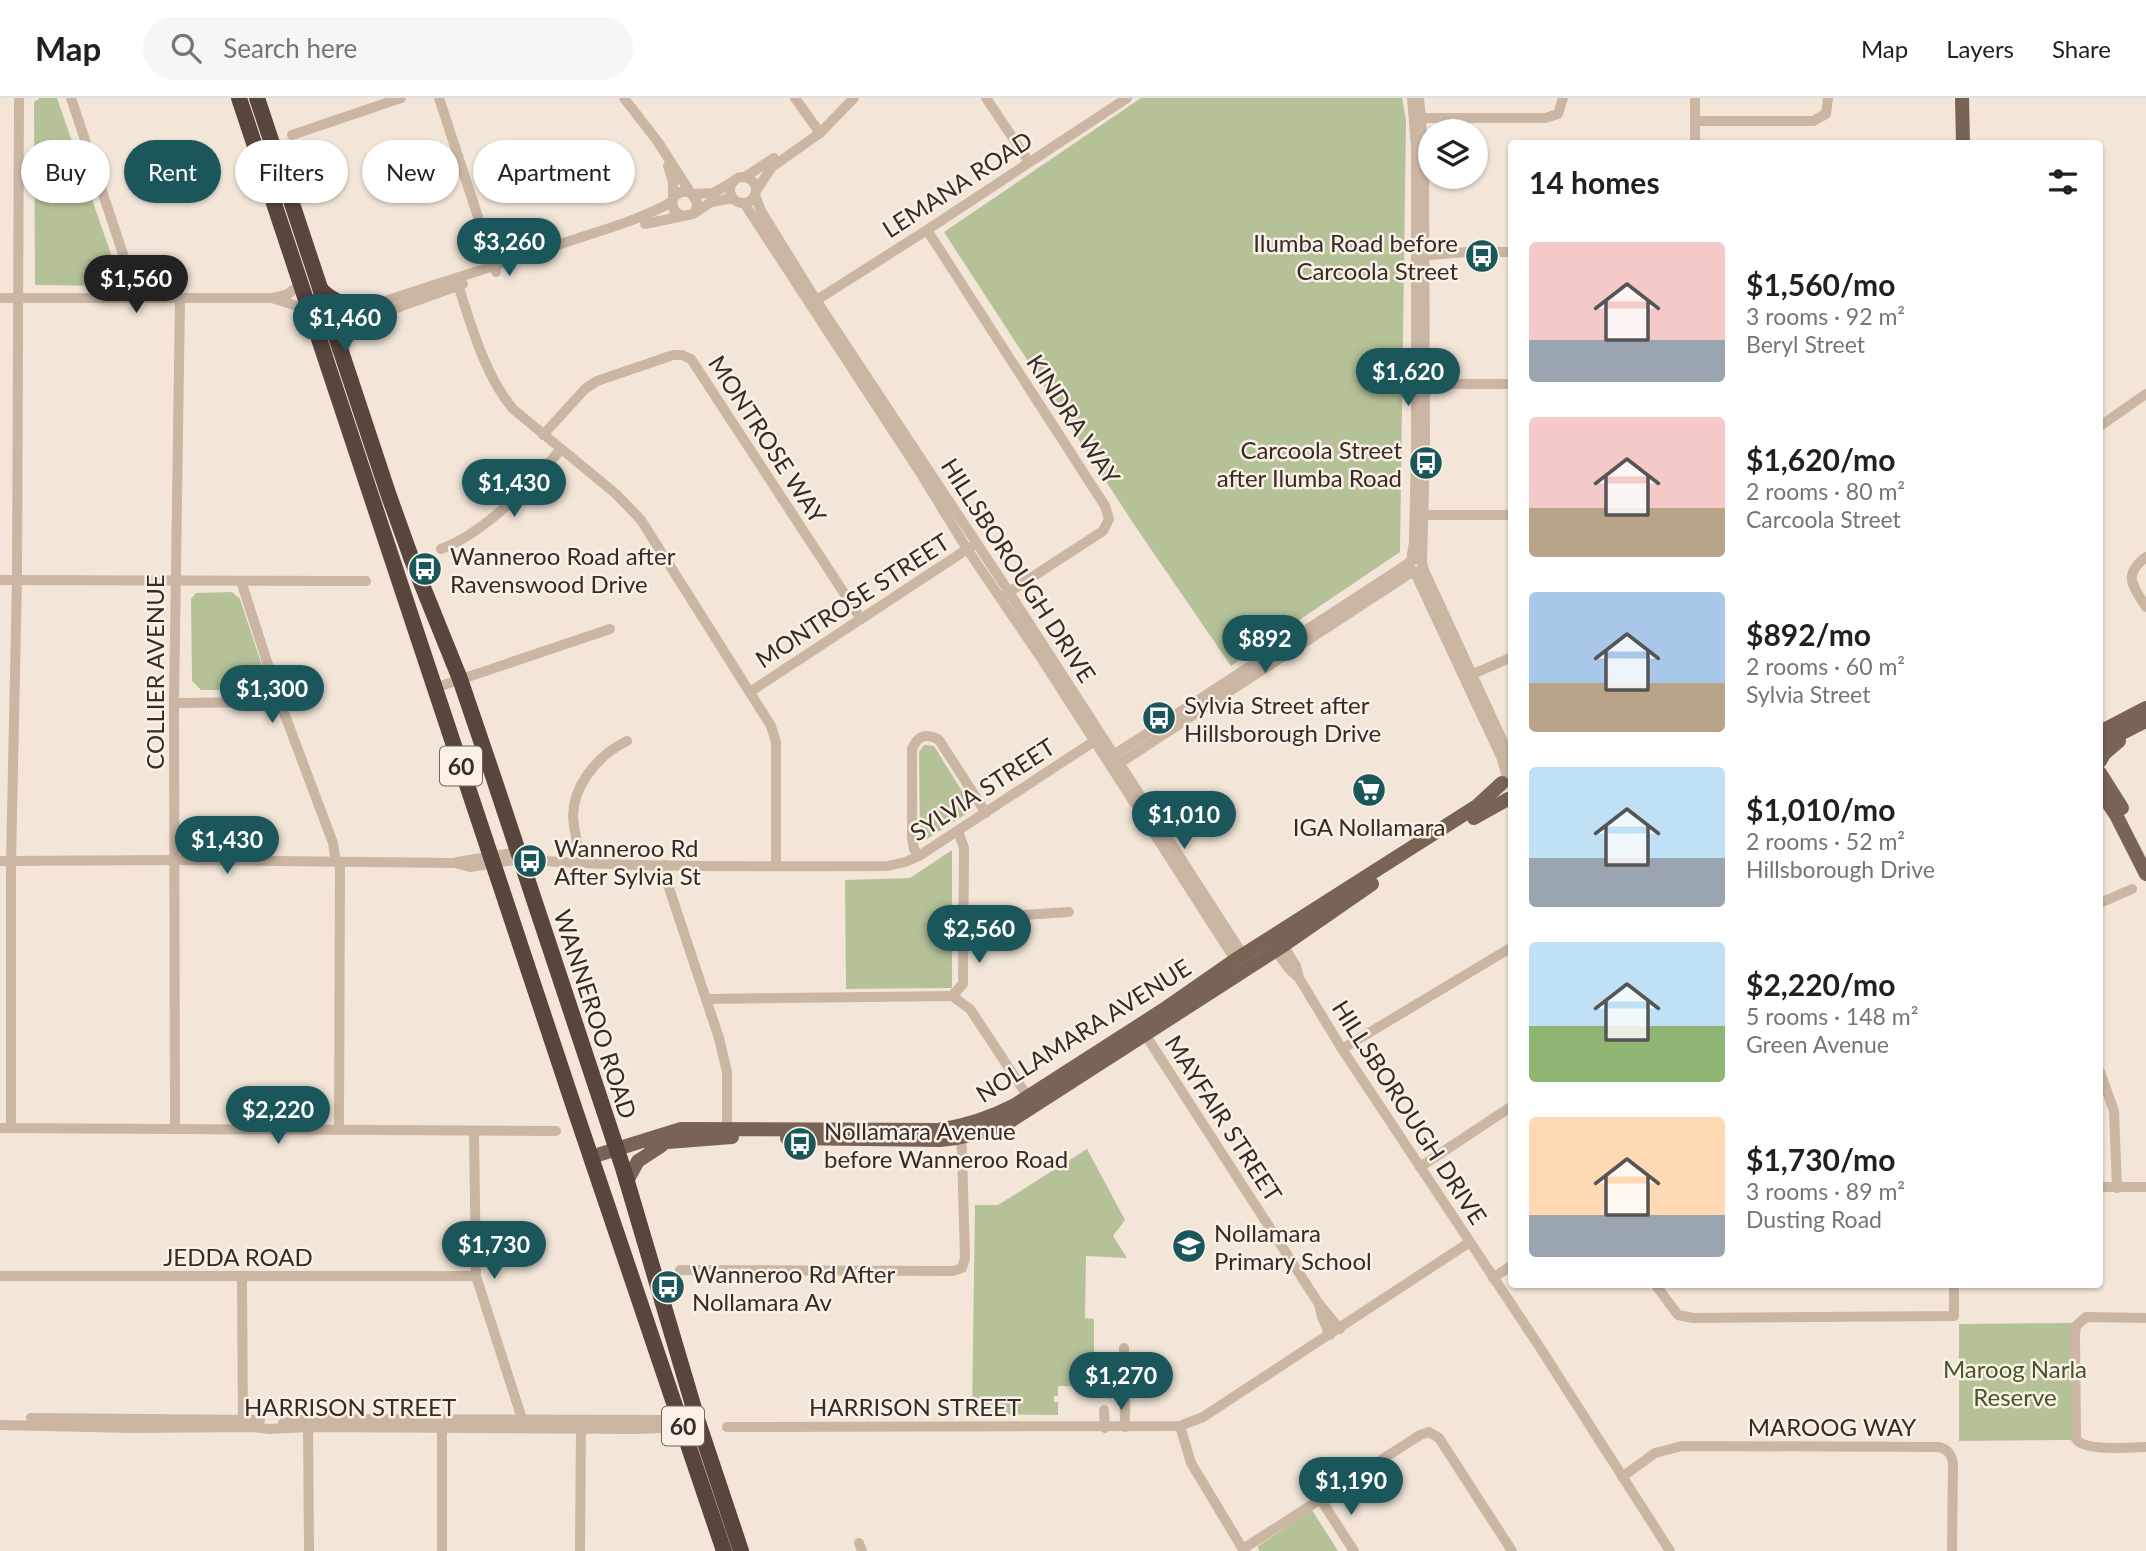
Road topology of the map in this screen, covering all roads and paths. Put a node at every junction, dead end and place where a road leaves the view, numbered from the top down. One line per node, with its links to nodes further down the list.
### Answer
1 (19, 98): 47 (street)
2 (71, 98): 48 (street)
3 (239, 98): 43 (highway, WANNEROO ROAD / 60)
4 (257, 98): 44 (highway, WANNEROO ROAD / 60)
5 (401, 98): 23 (street)
6 (439, 98): 41 (street)
7 (624, 98): 27 (street)
8 (795, 98): 22 (street)
9 (845, 98): 22 (street)
10 (854, 98): 22 (street)
11 (986, 98): 28 (street)
12 (1127, 98): 28 (street, LEMANA ROAD)
13 (1412, 98): 20 (street)
14 (1419, 98): 20 (street)
15 (1563, 98): 20 (street)
16 (1695, 98): 21 (street)
17 (1828, 98): 21 (street)
18 (1955, 98): 25 (main road)
19 (1962, 98): 26 (main road)
20 (1419, 118): 39 (street)
21 (1695, 121): 24 (street)
22 (819, 130): 29 (street); 32 (street)
23 (292, 135)
24 (1695, 140)
25 (1955, 140)
26 (1963, 140)
27 (666, 156): 31 (street); 34 (street)
28 (1029, 162): 38 (street, LEMANA ROAD)
29 (745, 177): 30 (street); 32 (street)
30 (733, 182): 31 (street); 33 (street)
31 (692, 193): 34 (street); 36 (street)
32 (756, 193): 35 (street); 50 (street, HILLSBOROUGH DRIVE)
33 (733, 198): 35 (street); 36 (street)
34 (673, 200): 37 (street); 41 (street)
35 (744, 203): 50 (street, HILLSBOROUGH DRIVE)
36 (696, 210): 37 (street)
37 (683, 216): 41 (street)
38 (927, 230): 50 (street, LEMANA ROAD); 73 (street, KINDRA WAY)
39 (1419, 252): 40 (street); 55 (street)
40 (1508, 252)
41 (496, 270): 42 (street)
42 (457, 282): 51 (street); 54 (street); 60 (street)
43 (301, 284): 46 (street); 52 (highway, WANNEROO ROAD / 60)
44 (320, 289): 51 (highway); 53 (highway, WANNEROO ROAD / 60)
45 (0, 298): 47 (street)
46 (272, 298): 49 (street); 52 (street)
47 (18, 299): 48 (street); 69 (street)
48 (134, 299): 49 (street)
49 (180, 299): 70 (street, COLLIER AVENUE)
50 (813, 302): 64 (street, HILLSBOROUGH DRIVE)
51 (367, 306): 53 (street)
52 (311, 315): 57 (highway, WANNEROO ROAD / 60)
53 (330, 320): 54 (highway, WANNEROO ROAD / 60); 57 (street)
54 (342, 355): 79 (highway, WANNEROO ROAD / 60)
55 (1420, 384): 56 (street); 62 (street)
56 (1508, 384)
57 (335, 385): 80 (highway, WANNEROO ROAD / 60)
58 (2146, 394): 59 (street)
59 (2103, 424)
60 (543, 435): 61 (street); 75 (street, MONTROSE WAY)
61 (561, 449): 65 (street); 81 (street)
62 (1418, 515): 63 (street); 67 (street)
63 (1508, 515)
64 (972, 546): 73 (street, HILLSBOROUGH DRIVE); 75 (street, MONTROSE STREET)
65 (441, 549)
66 (2146, 557): 74 (street)
67 (1415, 566): 78 (street); 93 (street)
68 (0, 580): 69 (street)
69 (17, 580): 70 (street); 105 (street)
70 (176, 581): 71 (street); 83 (street, COLLIER AVENUE)
71 (241, 581): 72 (street); 82 (street)
72 (366, 581)
73 (1005, 595): 87 (street, HILLSBOROUGH DRIVE)
74 (2146, 607)
75 (861, 619): 81 (street, MONTROSE STREET)
76 (610, 629): 79 (street)
77 (1508, 659): 78 (street)
78 (1468, 677): 90 (street)
79 (460, 679): 80 (street); 102 (highway, WANNEROO ROAD / 60)
80 (435, 688): 106 (highway, WANNEROO ROAD / 60)
81 (750, 692): 112 (street)
82 (280, 702): 83 (street); 108 (street)
83 (174, 703): 104 (street, COLLIER AVENUE)
84 (2146, 708): 86 (main road)
85 (2141, 724): 89 (main road); 92 (main road)
86 (2103, 730)
87 (1098, 739): 93 (street, HILLSBOROUGH DRIVE); 99 (street, SYLVIA STREET)
88 (627, 741): 109 (street)
89 (2103, 743)
90 (1500, 745): 91 (street); 94 (street)
91 (1508, 756)
92 (2103, 756)
93 (1113, 761): 119 (street, HILLSBOROUGH DRIVE)
94 (1507, 778): 97 (main road); 101 (main road, NOLLAMARA AVENUE)
95 (2103, 778): 111 (main road)
96 (2103, 796): 111 (main road)
97 (1508, 798)
98 (1508, 801): 101 (main road, NOLLAMARA AVENUE)
99 (986, 813): 100 (street, SYLVIA STREET); 103 (street)
100 (958, 831): 103 (street, SYLVIA STREET); 116 (street)
101 (1436, 837): 117 (main road, NOLLAMARA AVENUE)
102 (519, 855): 106 (street); 127 (highway, WANNEROO ROAD / 60)
103 (919, 856): 112 (street, SYLVIA STREET)
104 (176, 860): 105 (street); 108 (street); 129 (street, COLLIER AVENUE)
105 (5, 861): 128 (street)
106 (493, 861): 108 (street); 138 (highway, WANNEROO ROAD / 60)
107 (544, 861): 109 (street, SYLVIA STREET)
108 (338, 862): 130 (street)
109 (578, 863): 110 (street, SYLVIA STREET)
110 (665, 865): 112 (street, SYLVIA STREET); 121 (street)
111 (2145, 865)
112 (776, 866)
113 (2132, 889): 114 (street)
114 (2103, 902)
115 (1069, 912): 116 (street)
116 (964, 919): 120 (street)
117 (1276, 943): 119 (main road, NOLLAMARA AVENUE); 123 (street, HILLSBOROUGH DRIVE)
118 (1508, 949): 123 (street)
119 (1243, 964): 122 (main road, NOLLAMARA AVENUE)
120 (952, 996): 121 (street); 125 (street)
121 (707, 999): 133 (street)
122 (1142, 1029): 125 (main road, NOLLAMARA AVENUE); 154 (street, MAYFAIR STREET)
123 (1342, 1049): 139 (street, HILLSBOROUGH DRIVE)
124 (2103, 1081): 143 (street)
125 (1031, 1101): 134 (main road, NOLLAMARA AVENUE)
126 (1508, 1109): 139 (street)
127 (607, 1120): 135 (main road); 137 (highway, WANNEROO ROAD / 60)
128 (5, 1128): 129 (street)
129 (175, 1129): 130 (street)
130 (339, 1130): 131 (street)
131 (474, 1131): 132 (street); 148 (street)
132 (556, 1131)
133 (727, 1133): 134 (main road, NOLLAMARA AVENUE); 135 (main road, NOLLAMARA AVENUE); 136 (main road, NOLLAMARA AVENUE)
134 (960, 1133): 146 (street)
135 (647, 1139): 137 (main road, NOLLAMARA AVENUE)
136 (668, 1142): 137 (main road, NOLLAMARA AVENUE); 140 (main road)
137 (618, 1152): 138 (main road, NOLLAMARA AVENUE); 140 (highway, WANNEROO ROAD / 60)
138 (592, 1160): 158 (highway, WANNEROO ROAD / 60)
139 (1420, 1167): 144 (street, HILLSBOROUGH DRIVE)
140 (627, 1181): 158 (highway, WANNEROO ROAD / 60)
141 (2103, 1187): 143 (street)
142 (2146, 1187): 143 (street)
143 (2117, 1188)
144 (1470, 1242): 150 (street, HILLSBOROUGH DRIVE); 154 (street, HARRISON STREET)
145 (1508, 1268): 150 (street)
146 (680, 1270)
147 (0, 1276): 149 (street, JEDDA ROAD)
148 (476, 1276): 149 (street, JEDDA ROAD); 162 (street)
149 (242, 1277): 159 (street)
150 (1493, 1278): 170 (street, HILLSBOROUGH DRIVE)
151 (1658, 1288): 152 (street)
152 (1954, 1288)
153 (2146, 1318): 169 (street)
154 (1335, 1332): 165 (street, HARRISON STREET)
155 (1124, 1348): 167 (street)
156 (1104, 1410): 168 (street)
157 (0, 1418): 159 (street, HARRISON STREET)
158 (689, 1419): 163 (street, HARRISON STREET); 178 (highway, WANNEROO ROAD / 60); 179 (highway, WANNEROO ROAD / 60)
159 (243, 1423): 160 (street, HARRISON STREET); 164 (street, HARRISON STREET)
160 (308, 1423): 161 (street, HARRISON STREET); 174 (street)
161 (442, 1423): 162 (street, HARRISON STREET); 175 (street)
162 (524, 1424): 163 (street, HARRISON STREET)
163 (577, 1424): 172 (street)
164 (0, 1425)
165 (1180, 1426): 167 (street, HARRISON STREET); 173 (street)
166 (727, 1427): 168 (street, HARRISON STREET)
167 (1125, 1427): 168 (street, HARRISON STREET)
168 (1105, 1428)
169 (2146, 1447)
170 (1622, 1477): 182 (street, HILLSBOROUGH DRIVE); 183 (street, MAROOG WAY)
171 (1321, 1500): 173 (street); 180 (street); 181 (street)
172 (576, 1532): 176 (street); 177 (street)
173 (1244, 1550)
174 (309, 1551)
175 (442, 1551)
176 (573, 1551)
177 (580, 1551)
178 (724, 1551)
179 (741, 1551)
180 (1354, 1551)
181 (1512, 1551)
182 (1670, 1551)
183 (1952, 1551)

